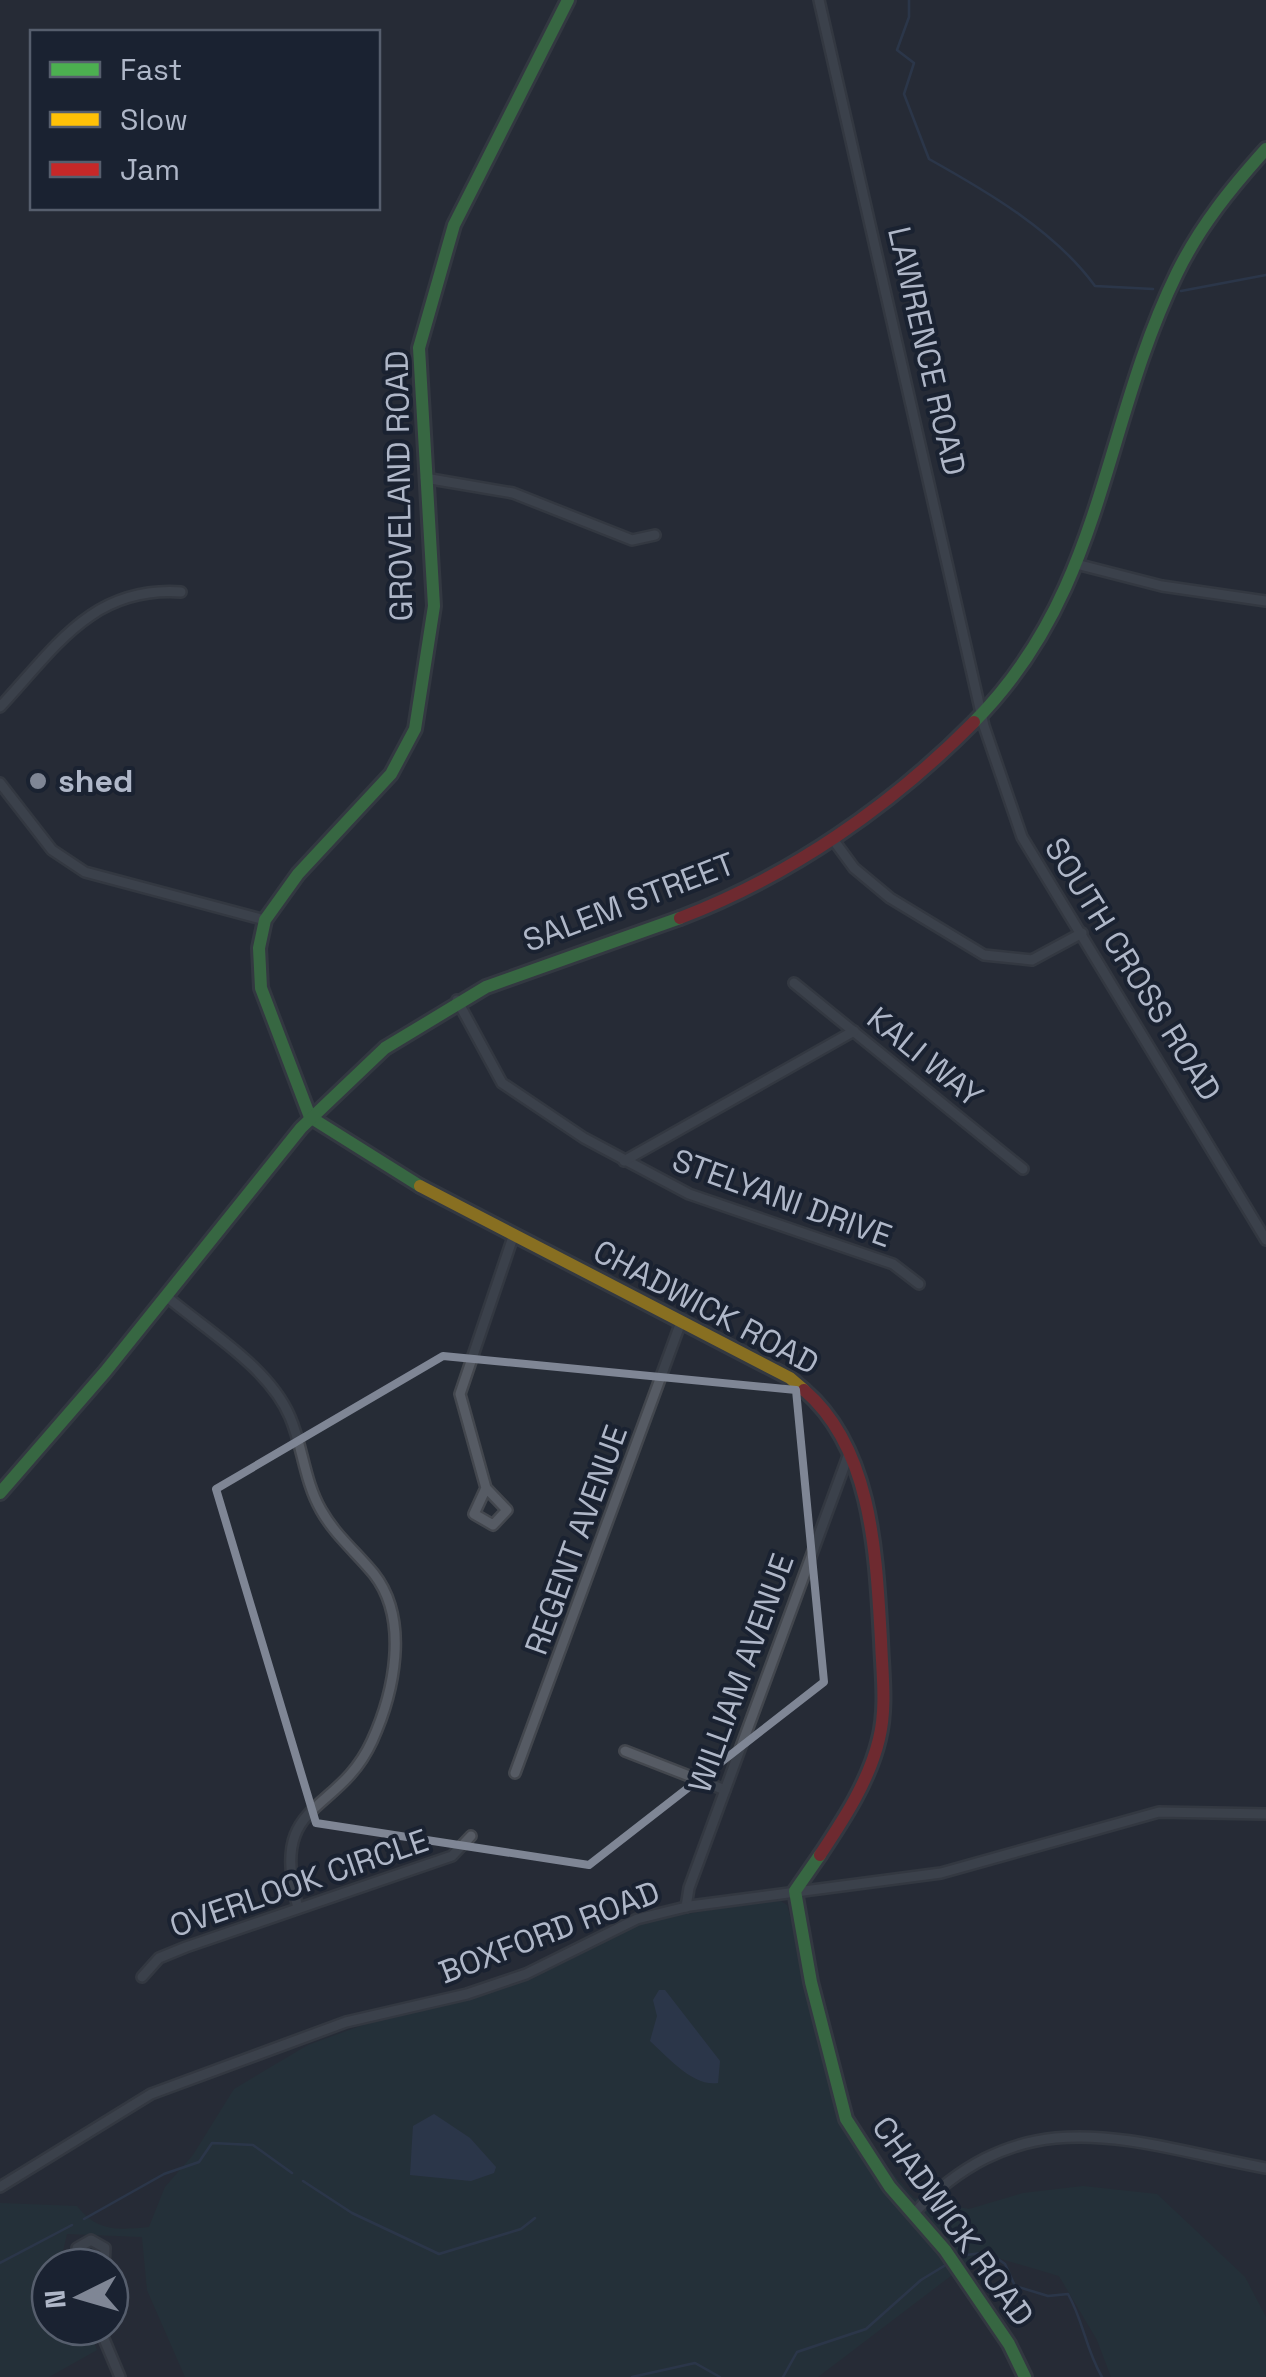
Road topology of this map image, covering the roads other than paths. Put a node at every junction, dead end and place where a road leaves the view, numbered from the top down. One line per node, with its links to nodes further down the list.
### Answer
1 (568, 0): 4 (main road, GROVELAND ROAD)
2 (820, 0): 10 (street, LAWRENCE ROAD)
3 (1266, 149): 6 (main road, SALEM STREET)
4 (425, 478): 5 (street); 13 (main road, GROVELAND ROAD)
5 (655, 535)
6 (1080, 565): 8 (street); 10 (main road, SALEM STREET)
7 (181, 592): 9 (street)
8 (1266, 601)
9 (0, 707)
10 (983, 714): 12 (main road, SALEM STREET); 14 (street, SOUTH CROSS ROAD)
11 (0, 782): 13 (street)
12 (832, 838): 14 (street); 16 (main road, SALEM STREET)
13 (265, 920): 18 (main road)
14 (1082, 933): 22 (street, SOUTH CROSS ROAD)
15 (794, 983): 17 (street, KALI WAY)
16 (457, 1000): 18 (main road, SALEM STREET); 19 (street, STELYANI DRIVE)
17 (854, 1031): 19 (street); 20 (street, KALI WAY)
18 (310, 1117): 21 (main road, CHADWICK ROAD); 24 (main road, SALEM STREET)
19 (624, 1160): 23 (street, STELYANI DRIVE)
20 (1023, 1169)
21 (514, 1237): 25 (main road, CHADWICK ROAD); 27 (street)
22 (1266, 1240)
23 (919, 1284)
24 (166, 1296): 28 (main road, SALEM STREET); 36 (street)
25 (681, 1322): 26 (main road, CHADWICK ROAD); 30 (street, REGENT AVENUE)
26 (848, 1456): 31 (street, WILLIAM AVENUE); 34 (main road, CHADWICK ROAD)
27 (486, 1488)
28 (0, 1493)
29 (625, 1752): 31 (street)
30 (514, 1773)
31 (725, 1790): 35 (street, WILLIAM AVENUE)
32 (1266, 1814): 34 (street, BOXFORD ROAD)
33 (471, 1836): 36 (street, OVERLOOK CIRCLE)
34 (795, 1891): 35 (street, BOXFORD ROAD); 40 (main road, CHADWICK ROAD)
35 (686, 1907): 39 (street, BOXFORD ROAD)
36 (298, 1908): 37 (street, OVERLOOK CIRCLE)
37 (142, 1977)
38 (1266, 2168): 40 (street)
39 (0, 2187)
40 (914, 2212): 45 (main road, CHADWICK ROAD)
41 (79, 2247): 42 (street)
42 (104, 2247)
43 (108, 2347): 44 (street)
44 (120, 2377)
45 (1026, 2377)

